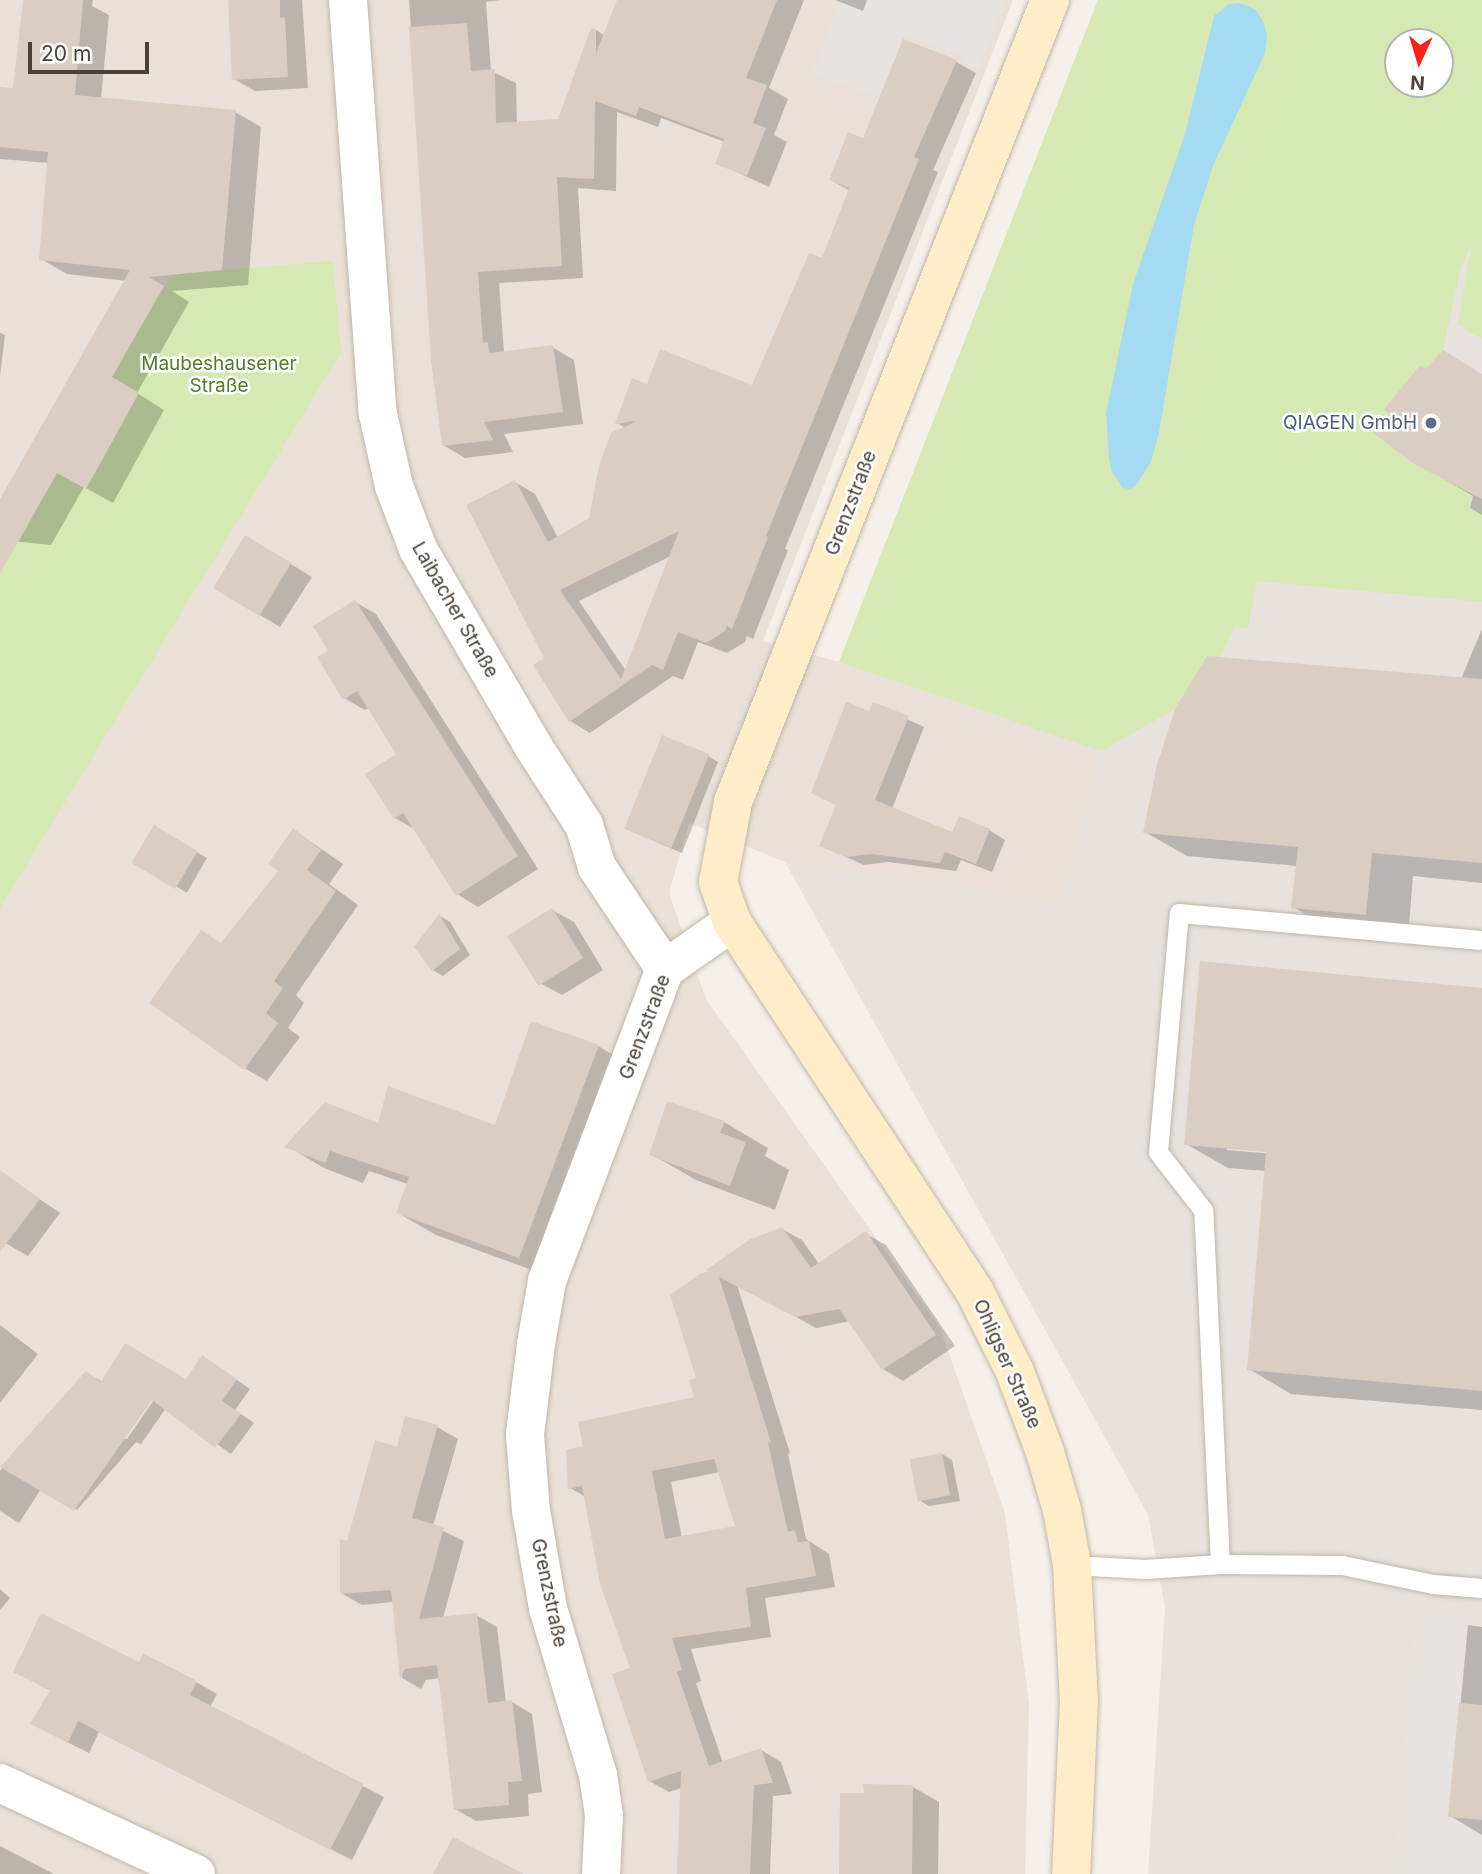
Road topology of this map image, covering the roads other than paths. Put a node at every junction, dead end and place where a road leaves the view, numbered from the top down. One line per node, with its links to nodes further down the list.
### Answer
1 (348, 0): 5 (street, Laibacher Straße)
2 (1050, 0): 3 (main road, Grenzstraße)
3 (732, 922): 5 (street, Grenzstraße); 7 (main road, Ohligser Straße)
4 (1480, 940): 6 (lane)
5 (665, 969): 11 (street, Grenzstraße)
6 (1220, 1564): 7 (lane); 8 (lane)
7 (1072, 1565): 12 (main road, Ohligser Straße)
8 (1482, 1588)
9 (0, 1783): 10 (street)
10 (197, 1874)
11 (601, 1874)
12 (1071, 1874)

